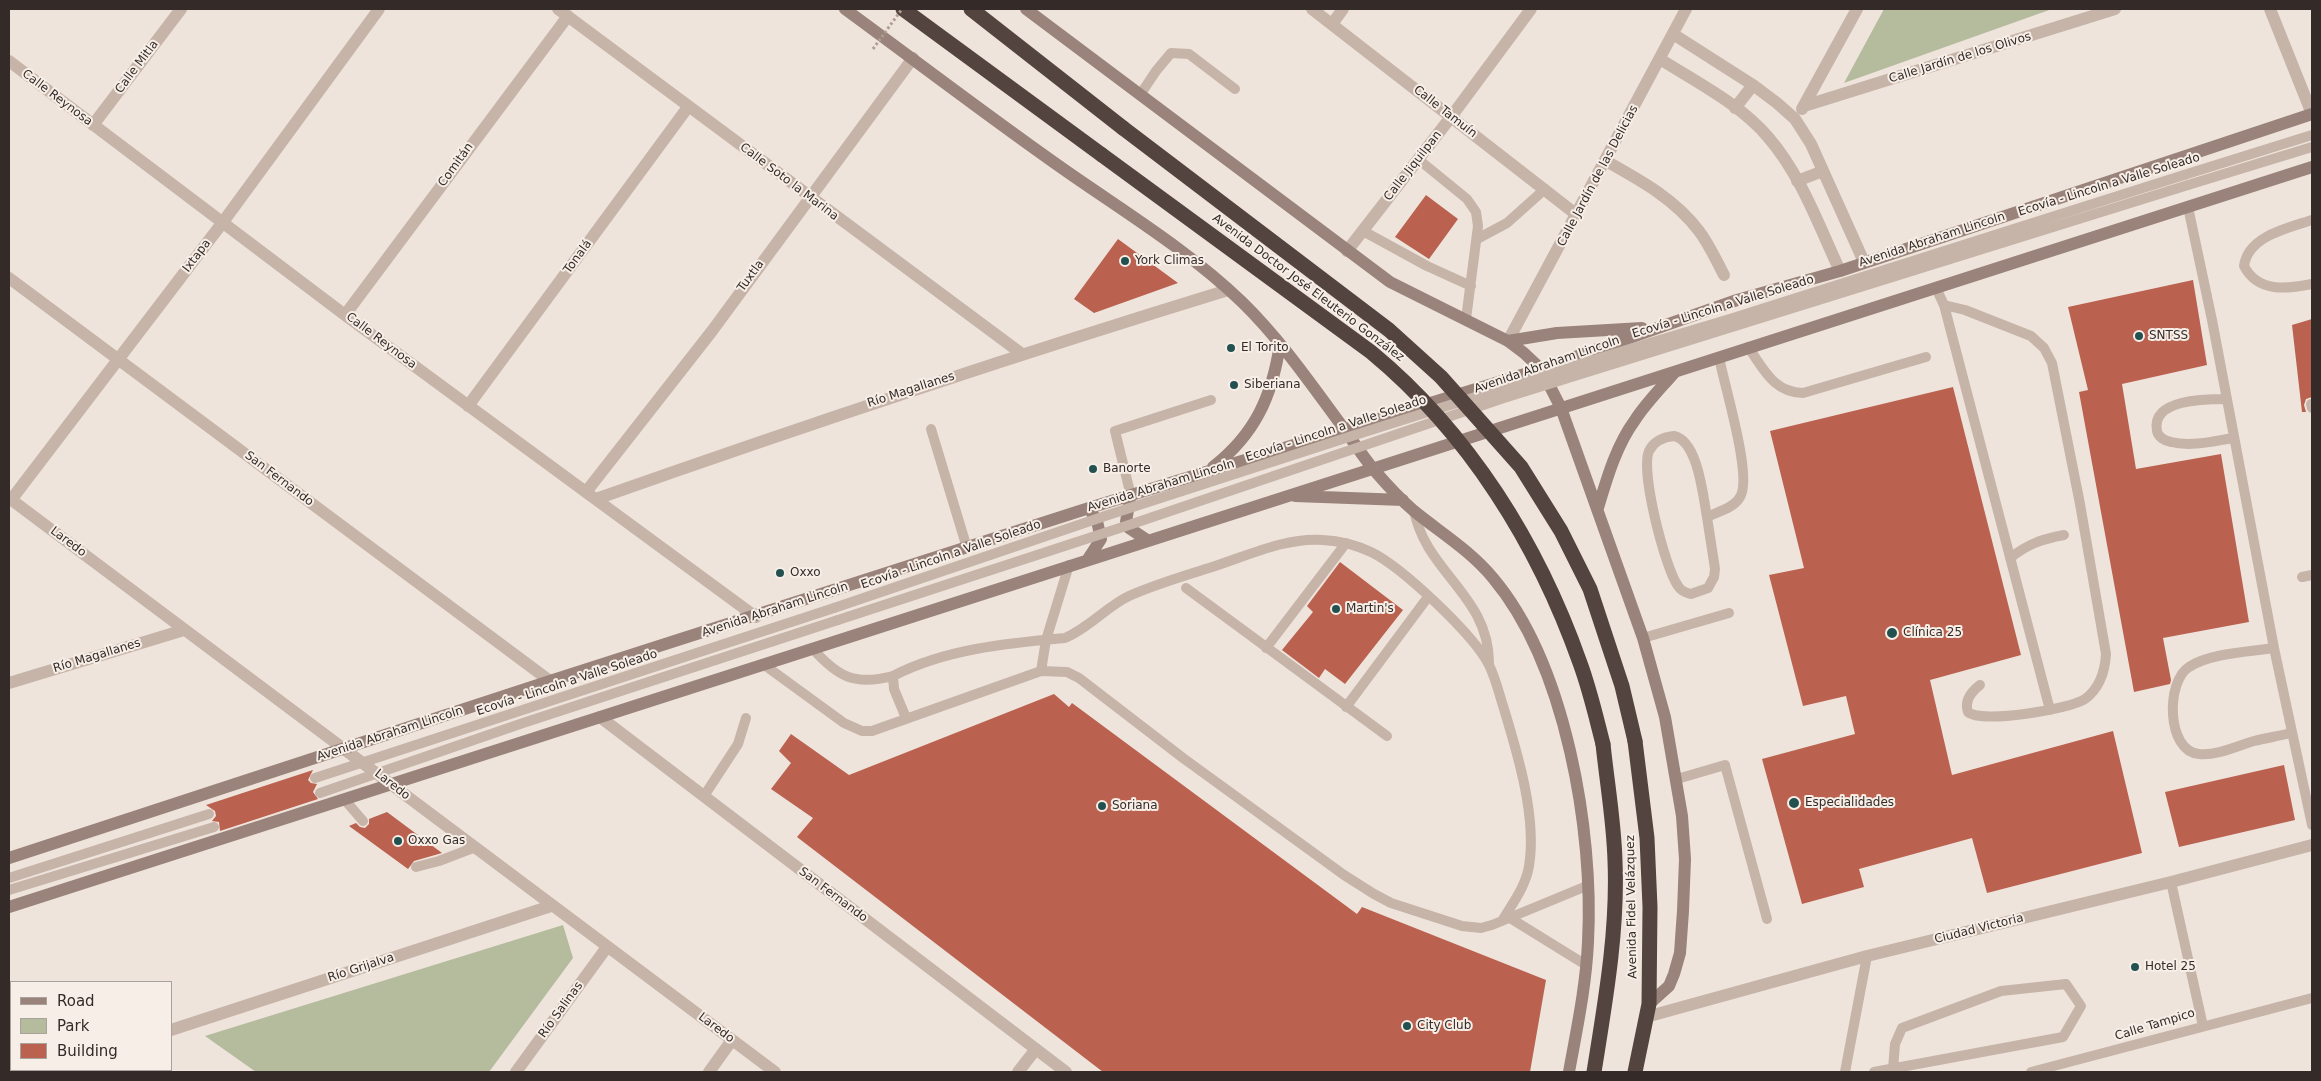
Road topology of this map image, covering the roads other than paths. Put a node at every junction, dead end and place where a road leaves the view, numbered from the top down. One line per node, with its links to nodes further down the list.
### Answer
1 (181, 9): 29 (street, Calle Mitla)
2 (379, 9): 42 (street, Ixtapa)
3 (845, 9): 17 (main road)
4 (903, 9): 117 (highway, Avenida Doctor José Eleuterio González, bridge)
5 (970, 9): 116 (highway, Avenida Doctor José Eleuterio González, bridge)
6 (1026, 9): 22 (main road)
7 (1312, 9): 15 (street, Calle Tamuín)
8 (1343, 9): 15 (street)
9 (1531, 9): 27 (street, Calle Jiquilpan)
10 (1686, 9): 16 (street, Calle Jardín de las Delicias)
11 (1857, 9): 23 (street)
12 (2115, 9): 23 (street, Calle Jardín de los Olivos)
13 (2270, 9): 26 (street)
14 (563, 12): 24 (street, Calle Soto la Marina); 55 (street, Comitán)
15 (1332, 24): 27 (street, Calle Tamuín)
16 (1673, 34): 18 (street, Calle Jardín de las Delicias); 20 (street)
17 (913, 58): 38 (street, Tuxtla); 53 (main road)
18 (1660, 59): 25 (street); 33 (street, Calle Jardín de las Delicias)
19 (9, 61): 29 (street, Calle Reynosa)
20 (1753, 85): 25 (street); 28 (street)
21 (1235, 89): 22 (lane)
22 (1140, 95): 45 (main road)
23 (1804, 106): 28 (street)
24 (688, 107): 38 (street, Calle Soto la Marina); 69 (street, Tonalá)
25 (1735, 108): 36 (street)
26 (2312, 114): 46 (main road, Avenida Abraham Lincoln)
27 (1451, 117): 32 (street, Calle Jiquilpan); 37 (street, Calle Tamuín)
28 (1795, 119): 35 (street)
29 (93, 125): 42 (street, Calle Reynosa)
30 (2312, 135): 119 (lane, Ecovía - Lincoln a Valle Soleado, bridge)
31 (2312, 147): 120 (lane, bridge)
32 (1418, 159): 43 (street, Calle Jiquilpan); 44 (lane)
33 (1606, 160): 40 (street, Calle Jardín de las Delicias); 48 (street)
34 (2312, 167): 39 (main road)
35 (1823, 171): 36 (street); 46 (street)
36 (1797, 181): 47 (street)
37 (1545, 190): 40 (street, Calle Tamuín); 44 (lane)
38 (809, 197): 61 (street, Calle Soto la Marina); 76 (street, Tuxtla)
39 (2188, 207): 52 (main road); 67 (lane)
40 (1577, 215): 58 (street, Calle Jardín de las Delicias)
41 (2312, 220): 50 (lane)
42 (223, 222): 55 (street, Calle Reynosa); 64 (street, Ixtapa)
43 (1363, 231): 45 (street, Calle Jiquilpan); 51 (lane)
44 (1476, 239): 51 (lane)
45 (1347, 251): 56 (main road)
46 (1864, 262): 47 (main road, Avenida Abraham Lincoln)
47 (1840, 271): 57 (main road, Avenida Abraham Lincoln)
48 (1724, 274)
49 (9, 278): 64 (street, San Fernando)
50 (2312, 284)
51 (1471, 286): 56 (lane)
52 (1936, 288): 54 (lane); 60 (main road)
53 (1228, 290): 59 (main road); 61 (street, Río Magallanes)
54 (1944, 305): 90 (lane); 110 (lane)
55 (345, 315): 69 (street, Calle Reynosa)
56 (1466, 319): 58 (main road)
57 (1656, 327): 58 (main road); 65 (main road, Avenida Abraham Lincoln)
58 (1508, 341): 65 (main road)
59 (1280, 344): 72 (main road); 75 (main road)
60 (1748, 347): 62 (main road); 63 (lane)
61 (1022, 354): 76 (street, Río Magallanes)
62 (1719, 357): 66 (main road); 84 (lane)
63 (1926, 357)
64 (119, 359): 79 (street, Ixtapa); 106 (street, San Fernando)
65 (1541, 369): 70 (main road); 72 (main road, Avenida Abraham Lincoln)
66 (1675, 372): 70 (main road); 82 (main road)
67 (2226, 399): 73 (lane); 73 (lane)
68 (1211, 400): 77 (lane)
69 (468, 406): 76 (street, Calle Reynosa)
70 (1561, 408): 74 (main road); 82 (main road)
71 (931, 429): 88 (lane)
72 (1344, 429): 74 (main road); 75 (main road, Avenida Abraham Lincoln)
73 (2233, 438): 101 (lane)
74 (1373, 469): 78 (main road); 80 (main road)
75 (1205, 473): 77 (main road, Avenida Abraham Lincoln)
76 (591, 495): 95 (street, Calle Reynosa)
77 (1131, 496): 81 (main road, Avenida Abraham Lincoln); 86 (main road)
78 (1285, 496): 80 (main road); 86 (main road)
79 (10, 499): 96 (street, Laredo)
80 (1403, 500): 83 (main road)
81 (1089, 508): 88 (main road, Avenida Abraham Lincoln); 89 (main road)
82 (1598, 508): 97 (main road)
83 (1414, 510): 103 (lane); 137 (main road)
84 (1707, 517): 84 (lane)
85 (2064, 535): 90 (lane)
86 (1147, 540): 89 (main road)
87 (1346, 543): 93 (lane); 98 (lane); 100 (lane)
88 (967, 548): 95 (main road, Avenida Abraham Lincoln)
89 (1088, 558): 91 (main road)
90 (2010, 558): 110 (lane)
91 (1069, 566): 98 (lane); 99 (main road)
92 (1186, 588): 100 (lane)
93 (1428, 597): 103 (lane); 109 (lane)
94 (1729, 613): 97 (lane)
95 (756, 617): 106 (main road, Avenida Abraham Lincoln)
96 (184, 630): 107 (street, Río Magallanes); 118 (street, Laredo)
97 (1643, 638): 122 (main road)
98 (1046, 640): 104 (lane); 105 (lane)
99 (812, 648): 102 (main road); 105 (lane)
100 (1266, 648): 109 (lane)
101 (2274, 648): 114 (lane); 114 (lane)
102 (763, 664): 111 (main road); 113 (lane)
103 (1488, 664): 141 (lane)
104 (1041, 671): 113 (lane); 141 (lane)
105 (893, 676): 113 (lane)
106 (550, 681): 118 (main road, Avenida Abraham Lincoln)
107 (9, 683)
108 (1980, 685): 110 (lane)
109 (1346, 707): 115 (lane)
110 (2050, 710)
111 (600, 717): 123 (main road); 125 (street, San Fernando)
112 (746, 718): 125 (lane)
113 (906, 718)
114 (2291, 733): 129 (lane)
115 (1386, 736)
116 (1635, 741): 147 (highway, Avenida Fidel Velázquez)
117 (1603, 744): 159 (highway, Avenida Fidel Velázquez)
118 (345, 749): 119 (street, Laredo); 133 (main road, Avenida Abraham Lincoln)
119 (362, 763): 120 (street, Laredo); 121 (lane, Ecovía - Lincoln a Valle Soleado)
120 (376, 773): 123 (street, Laredo); 124 (lane)
121 (315, 778)
122 (1676, 779): 142 (lane); 147 (main road)
123 (390, 784): 126 (main road); 132 (street, Laredo)
124 (320, 793)
125 (704, 796): 151 (street, San Fernando)
126 (344, 799): 128 (lane); 140 (main road)
127 (209, 814): 135 (lane)
128 (363, 821)
129 (2312, 825)
130 (214, 827): 138 (lane)
131 (2312, 845): 136 (street, Ciudad Victoria)
132 (473, 848): 134 (lane); 139 (street, Laredo)
133 (9, 858)
134 (416, 867)
135 (9, 878)
136 (2171, 882): 144 (street, Ciudad Victoria); 148 (lane, Calle Tampico)
137 (1589, 885): 141 (lane); 145 (main road)
138 (9, 890)
139 (551, 906): 143 (street, Laredo); 149 (street, Río Grijalva)
140 (9, 907)
141 (1506, 919): 145 (lane)
142 (1767, 919)
143 (607, 947): 150 (street, Laredo); 153 (street, Río Salinas)
144 (1868, 956): 147 (street, Ciudad Victoria); 161 (lane)
145 (1586, 965): 158 (main road)
146 (2312, 998): 148 (lane)
147 (1647, 1010): 160 (highway, Avenida Fidel Velázquez)
148 (2203, 1026): 163 (lane, Calle Tampico)
149 (172, 1030)
150 (732, 1040): 154 (street); 155 (street, Laredo)
151 (1036, 1049): 156 (street); 157 (street, San Fernando)
152 (1893, 1069): 152 (lane); 162 (lane)
153 (516, 1072)
154 (709, 1072)
155 (775, 1072)
156 (1018, 1072)
157 (1066, 1072)
158 (1569, 1072)
159 (1594, 1072)
160 (1635, 1072)
161 (1845, 1072)
162 (1874, 1072)
163 (2032, 1072)

